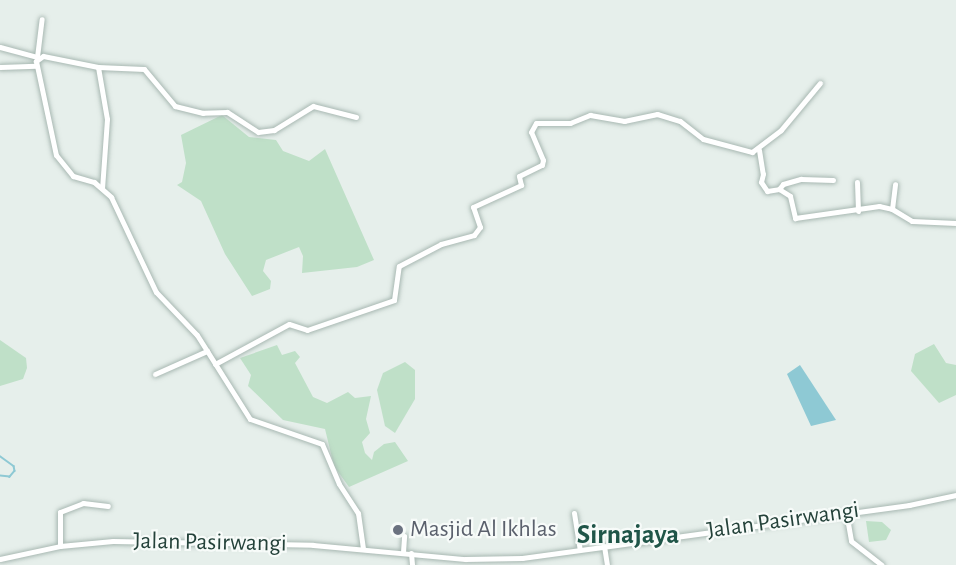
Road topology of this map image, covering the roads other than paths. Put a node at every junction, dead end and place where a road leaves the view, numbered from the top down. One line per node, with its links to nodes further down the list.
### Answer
1 (42, 19): 3 (street)
2 (0, 46): 3 (street)
3 (37, 57): 4 (street); 6 (street)
4 (36, 66): 5 (street); 13 (street)
5 (0, 67)
6 (98, 67): 8 (street); 13 (street)
7 (820, 83): 9 (street)
8 (356, 117)
9 (759, 150): 14 (street); 19 (street)
10 (833, 180): 14 (street)
11 (857, 182): 16 (street)
12 (895, 184): 15 (street)
13 (102, 188): 18 (street)
14 (778, 189): 16 (street)
15 (892, 209): 16 (street); 17 (street)
16 (858, 211)
17 (956, 223)
18 (207, 351): 19 (street); 20 (street)
19 (215, 364): 28 (street)
20 (155, 374)
21 (956, 495): 23 (street, Jalan Pasirwangi)
22 (108, 506): 26 (street)
23 (846, 512): 27 (street, Jalan Pasirwangi); 35 (street)
24 (574, 513): 29 (street)
25 (404, 536): 30 (street)
26 (60, 546): 28 (street, Jalan Pasirwangi); 32 (street, Jalan Pasirwangi)
27 (604, 546): 29 (street, Jalan Pasirwangi); 34 (street)
28 (363, 549): 30 (street, Jalan Pasirwangi)
29 (580, 549): 31 (street, Jalan Pasirwangi)
30 (403, 552): 31 (street, Jalan Pasirwangi)
31 (411, 553): 33 (street)
32 (0, 559)
33 (412, 565)
34 (607, 565)
35 (882, 565)

